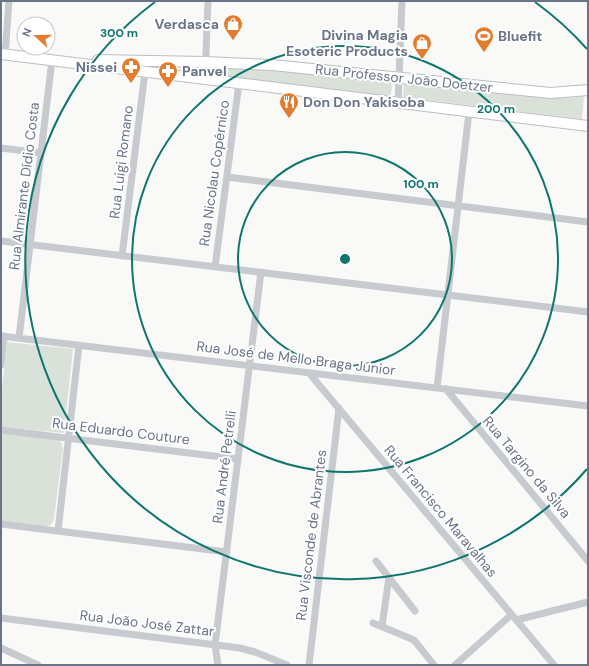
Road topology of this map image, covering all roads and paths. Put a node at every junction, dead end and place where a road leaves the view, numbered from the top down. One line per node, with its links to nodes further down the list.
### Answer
1 (9, 1): 4 (street)
2 (208, 1): 6 (street)
3 (402, 1): 8 (street)
4 (3, 54): 5 (main road, Rua Professor João Doetzer)
5 (52, 60): 6 (main road, Rua Professor João Doetzer); 7 (main road, Rua Professor João Doetzer); 16 (street, Rua Almirante Dídio Costa)
6 (205, 62): 8 (main road, Rua Professor João Doetzer); 9 (street)
7 (145, 72): 9 (main road, Rua Professor João Doetzer); 22 (street, Rua Luigi Romano)
8 (399, 78): 11 (main road, Rua Professor João Doetzer); 12 (street)
9 (204, 79): 10 (main road, Rua Professor João Doetzer)
10 (239, 83): 12 (main road, Rua Professor João Doetzer); 17 (street, Rua Nicolau Copérnico)
11 (588, 90)
12 (398, 103): 13 (main road, Rua Professor João Doetzer)
13 (469, 112): 14 (main road, Rua Professor João Doetzer); 18 (street)
14 (588, 126)
15 (1, 148): 16 (street)
16 (41, 153): 21 (street, Rua Almirante Dídio Costa)
17 (227, 176): 18 (street); 23 (street, Rua Nicolau Copérnico)
18 (458, 206): 19 (street); 25 (street)
19 (588, 222)
20 (1, 241): 21 (street)
21 (30, 245): 22 (street); 28 (street, Rua Almirante Dídio Costa)
22 (122, 256): 23 (street)
23 (214, 267): 24 (street)
24 (261, 272): 25 (street); 31 (street, Rua André Petrelli)
25 (448, 295): 26 (street); 33 (street)
26 (588, 312)
27 (3, 336): 28 (street, Rua José de Mello Braga Júnior); 30 (street)
28 (19, 338): 29 (street, Rua José de Mello Braga Júnior)
29 (79, 345): 31 (street, Rua José de Mello Braga Júnior); 38 (street)
30 (1, 365)
31 (249, 366): 32 (street, Rua José de Mello Braga Júnior); 39 (street, Rua André Petrelli)
32 (309, 373): 33 (street, Rua José de Mello Braga Júnior); 36 (street, Rua Francisco Maravalhas)
33 (437, 388): 34 (street, Rua José de Mello Braga Júnior)
34 (446, 389): 35 (street, Rua José de Mello Braga Júnior); 44 (street, Rua Targino da Silva)
35 (588, 406)
36 (338, 408): 48 (street, Rua Francisco Maravalhas); 57 (street, Rua Visconde de Abrantes)
37 (1, 430): 38 (street, Rua Eduardo Couture)
38 (68, 438): 39 (street, Rua Eduardo Couture); 41 (street)
39 (238, 459): 42 (street, Rua André Petrelli)
40 (1, 524): 41 (street)
41 (58, 531): 42 (street)
42 (227, 552): 52 (street, Rua André Petrelli)
43 (376, 561): 45 (street)
44 (588, 561)
45 (389, 577): 47 (street); 51 (street)
46 (588, 602): 48 (street)
47 (415, 611)
48 (514, 617): 59 (street); 60 (street, Rua Francisco Maravalhas)
49 (1, 618): 52 (street, Rua João José Zattar)
50 (373, 623): 51 (street)
51 (382, 626): 58 (street)
52 (215, 645): 55 (street, Rua André Petrelli); 56 (street, Rua João José Zattar)
53 (1, 648): 54 (street)
54 (38, 665)
55 (218, 665)
56 (287, 665)
57 (309, 665)
58 (434, 665)
59 (455, 665)
60 (554, 665)

